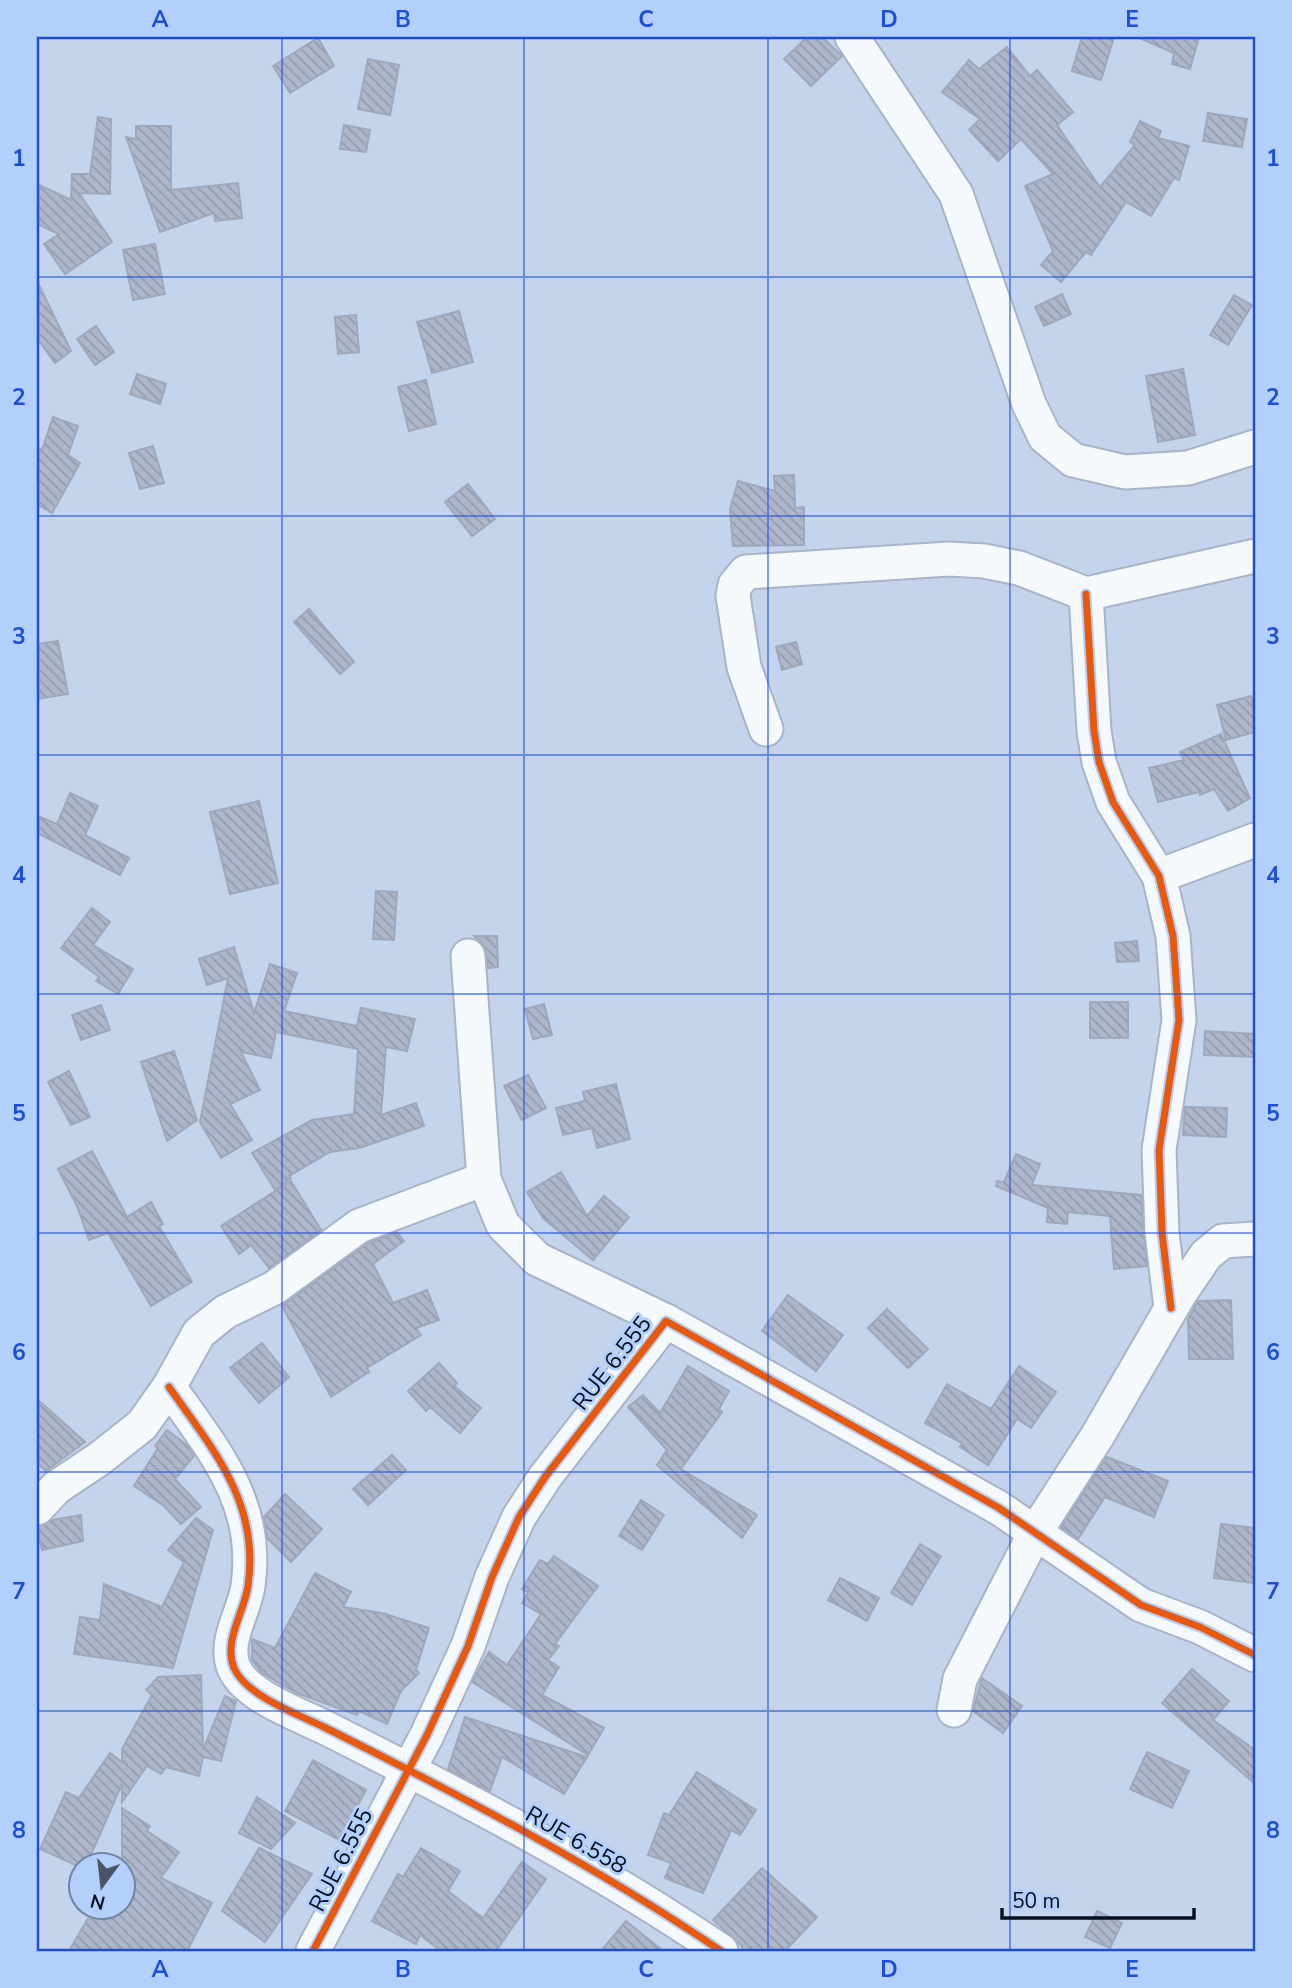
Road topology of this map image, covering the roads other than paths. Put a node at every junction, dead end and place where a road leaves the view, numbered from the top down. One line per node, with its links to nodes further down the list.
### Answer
1 (852, 37): 2 (street)
2 (1255, 447)
3 (1255, 556): 4 (street)
4 (1086, 594): 5 (street); 7 (street)
5 (766, 729)
6 (1255, 840): 7 (street)
7 (1159, 876): 11 (street)
8 (468, 956): 9 (street)
9 (484, 1179): 12 (street); 13 (street)
10 (1255, 1239): 11 (street)
11 (1171, 1308): 15 (street)
12 (666, 1321): 15 (street, RUE 6.555); 18 (street, RUE 6.555)
13 (169, 1387): 14 (street); 18 (street, RUE 6.558)
14 (37, 1508)
15 (1036, 1531): 16 (street, RUE 6.555); 17 (street)
16 (1255, 1655)
17 (954, 1710)
18 (408, 1769): 19 (street, RUE 6.555); 20 (street, RUE 6.558)
19 (313, 1951)
20 (721, 1951)

